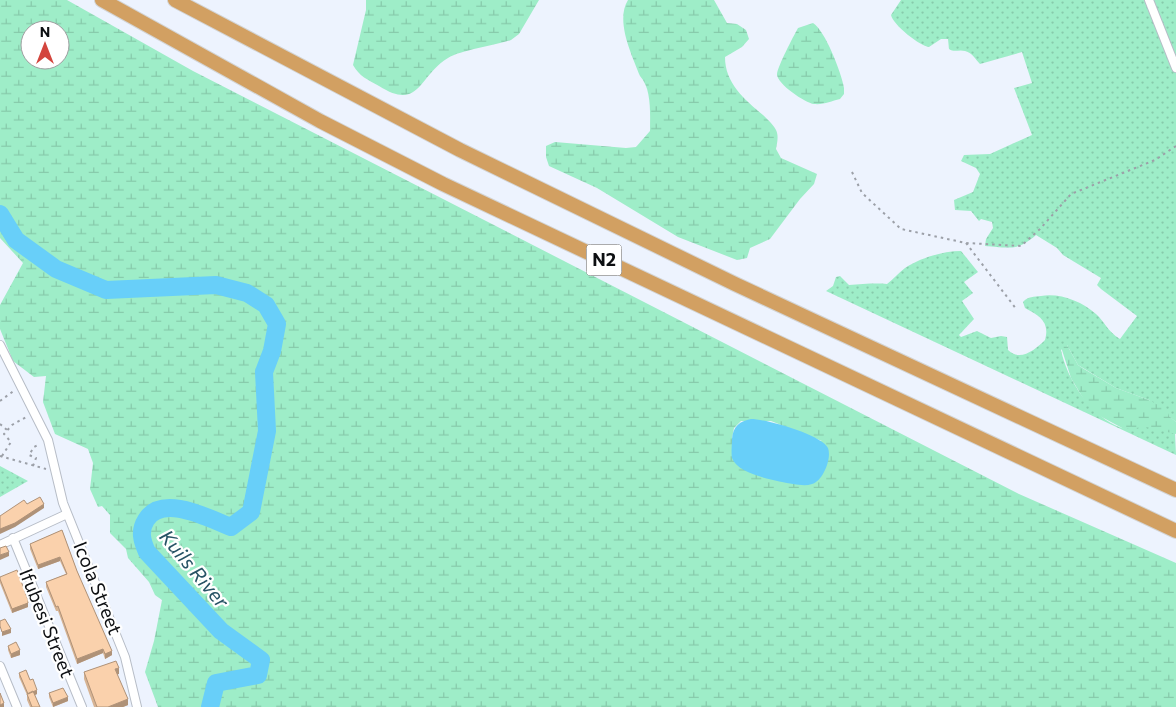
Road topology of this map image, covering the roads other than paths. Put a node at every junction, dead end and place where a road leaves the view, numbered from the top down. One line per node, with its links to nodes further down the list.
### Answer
1 (102, 0): 9 (highway, N2)
2 (175, 0): 6 (highway, N2)
3 (1149, 0): 4 (street)
4 (1176, 68)
5 (0, 345): 10 (street, Icola Street)
6 (1130, 468): 7 (highway); 8 (highway, N2)
7 (1176, 486)
8 (1176, 490)
9 (1115, 503): 11 (highway, N2); 13 (highway)
10 (67, 514): 12 (street); 19 (street, Icola Street)
11 (1176, 531)
12 (13, 538): 14 (street); 18 (street, Ifubesi Street)
13 (1176, 540)
14 (0, 545)
15 (0, 666): 16 (street)
16 (4, 685): 17 (street)
17 (17, 707)
18 (82, 707)
19 (137, 707)

